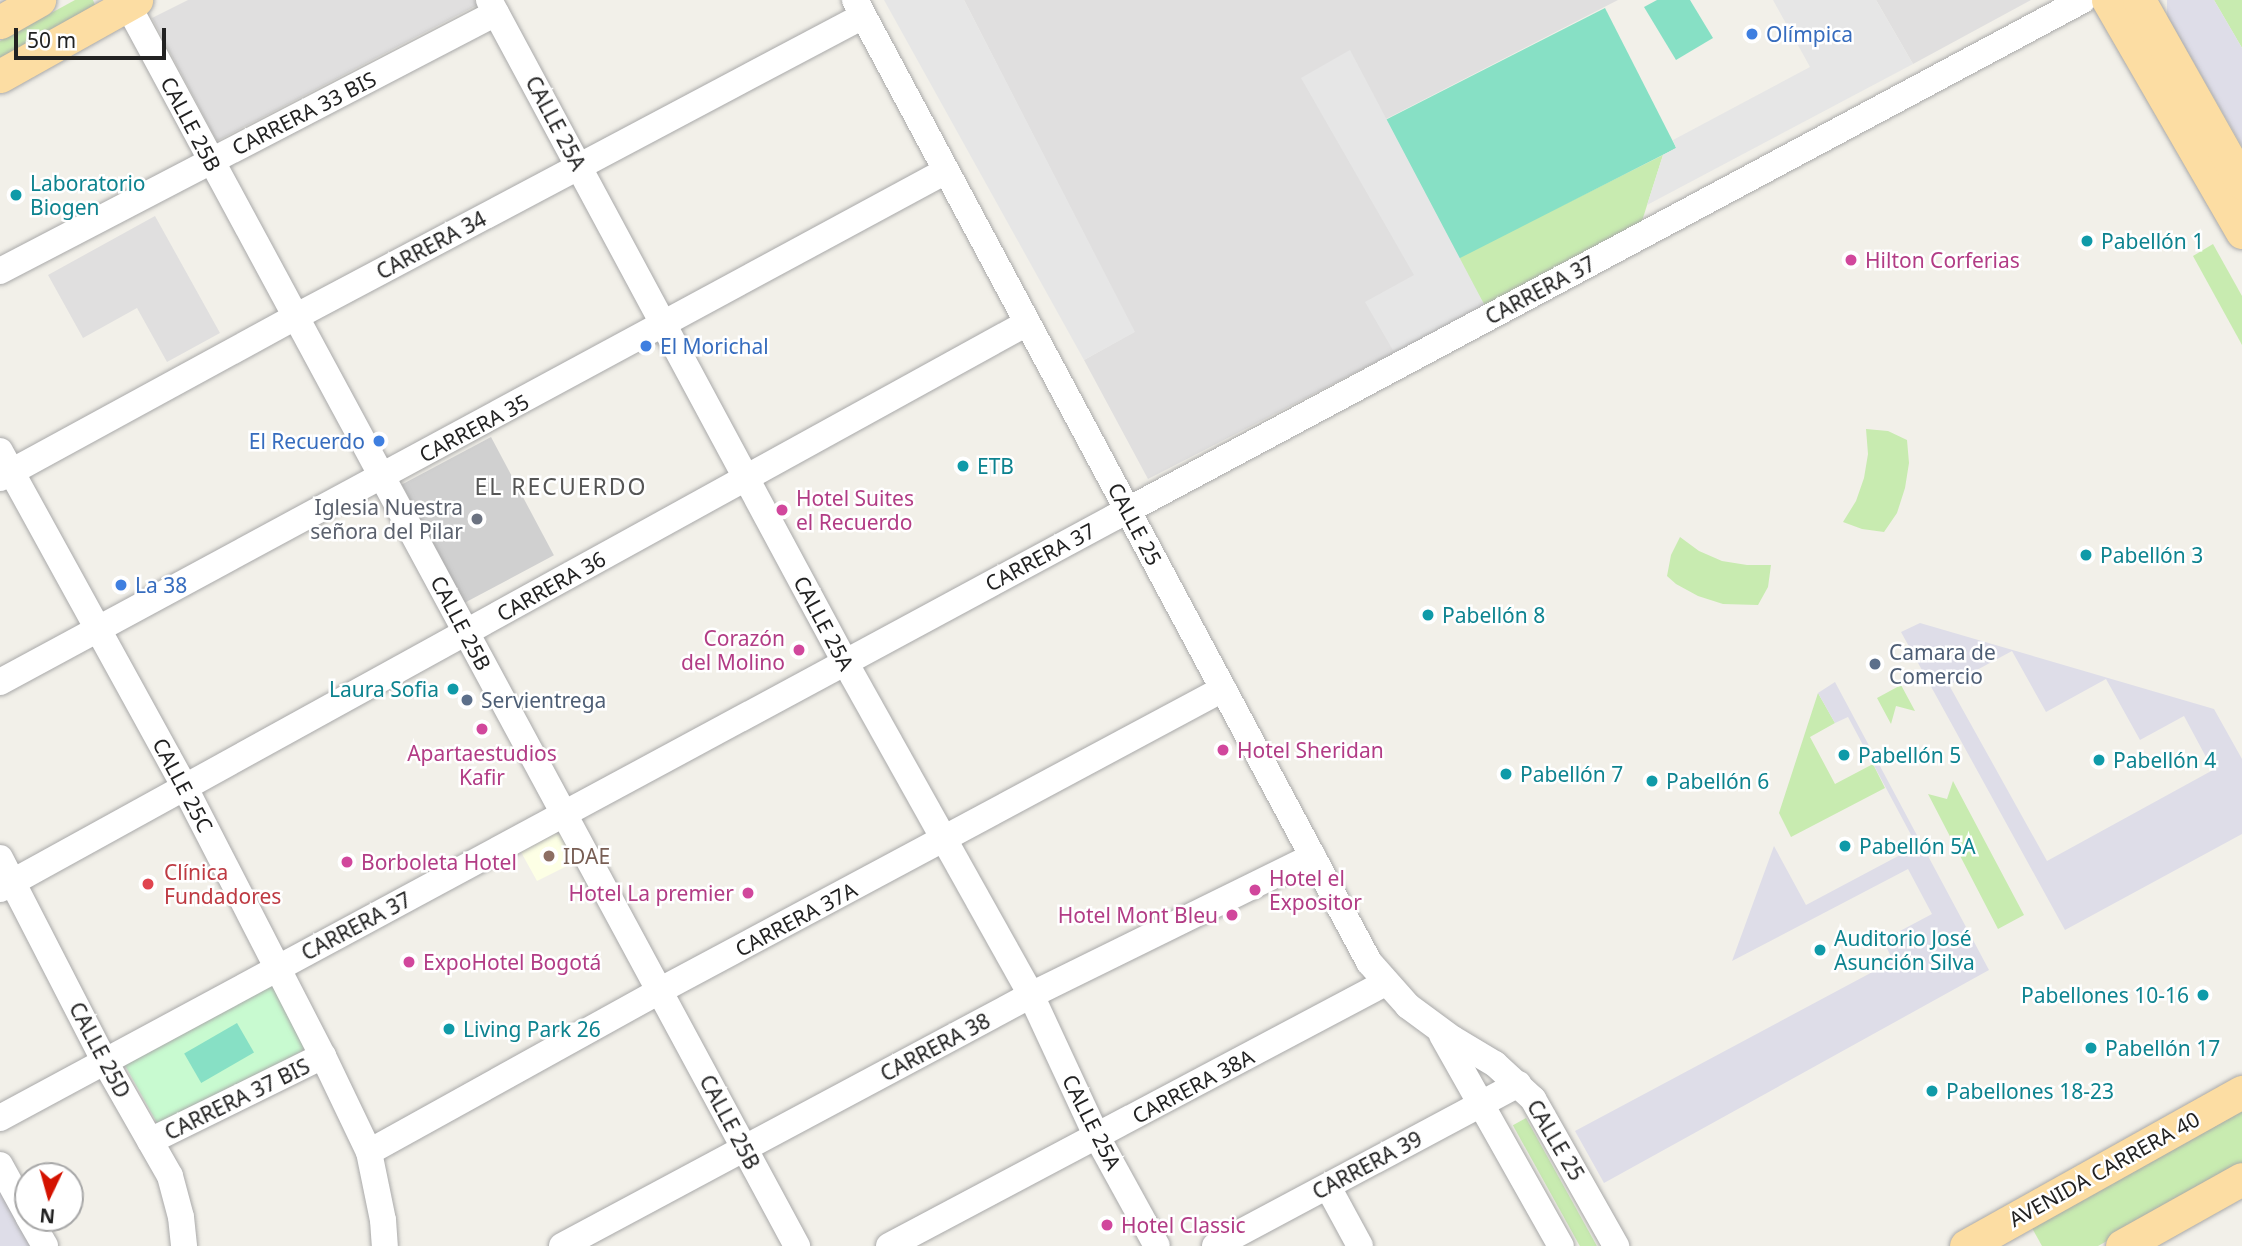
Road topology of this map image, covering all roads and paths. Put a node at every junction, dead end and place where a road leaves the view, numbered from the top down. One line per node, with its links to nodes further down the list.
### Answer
1 (39, 0): 8 (main road)
2 (2083, 0): 22 (street, CARRERA 37)
3 (2108, 0): 14 (main road)
4 (2139, 0): 13 (main road)
5 (129, 2): 9 (main road); 10 (street, CALLE 25B)
6 (493, 7): 10 (street, CARRERA 33 BIS); 11 (street, CALLE 25A)
7 (859, 8): 11 (street, CARRERA 34); 12 (street, CALLE 25)
8 (0, 22)
9 (0, 75)
10 (211, 162): 15 (street, CARRERA 33 BIS); 16 (street, CALLE 25B)
11 (579, 167): 16 (street, CARRERA 34); 18 (street, CALLE 25A)
12 (946, 171): 17 (street, CALLE 25); 18 (street, CARRERA 35)
13 (2242, 183)
14 (2242, 232)
15 (0, 271)
16 (295, 317): 19 (street, CARRERA 34); 20 (street, CALLE 25B)
17 (1027, 323): 21 (street, CARRERA 36); 22 (street, CALLE 25)
18 (663, 325): 20 (street, CARRERA 35); 21 (street, CALLE 25A)
19 (4, 467): 23 (street, CALLE 25C)
20 (383, 477): 23 (street, CARRERA 35); 24 (street, CALLE 25B)
21 (746, 478): 24 (street, CARRERA 36); 25 (street, CALLE 25A)
22 (1128, 510): 25 (street, CARRERA 37); 27 (street, CALLE 25)
23 (98, 630): 26 (street, CARRERA 35); 28 (street, CALLE 25C)
24 (466, 633): 28 (street, CARRERA 36); 29 (street, CALLE 25B)
25 (845, 662): 29 (street, CARRERA 37); 30 (street, CALLE 25A)
26 (0, 682)
27 (1223, 689): 30 (street, CARRERA 37A); 31 (street, CALLE 25)
28 (185, 788): 33 (street, CARRERA 36); 34 (street, CALLE 25C)
29 (564, 814): 34 (street, CARRERA 37); 36 (street, CALLE 25B)
30 (944, 841): 36 (street, CARRERA 37A); 37 (street, CALLE 25A)
31 (1313, 856): 35 (street, CALLE 25); 37 (street, CARRERA 38)
32 (0, 859): 33 (street, CALLE 25D)
33 (7, 886): 40 (street, CALLE 25D)
34 (280, 967): 39 (street, CALLE 25C); 40 (street, CARRERA 37)
35 (1385, 983): 38 (street, CALLE 25); 45 (street, CARRERA 38A)
36 (659, 991): 47 (street, CALLE 25B); 48 (street, CARRERA 37A)
37 (1031, 995): 45 (street, CALLE 25A); 47 (street, CARRERA 38)
38 (1439, 1030): 41 (street, CALLE 25); 43 (street, CALLE 25)
39 (323, 1056): 46 (street, CARRERA 37 BIS); 48 (street, CALLE 25C)
40 (105, 1062): 44 (street, CARRERA 37); 46 (street, CALLE 25D)
41 (1518, 1084): 43 (street, CARRERA 39); 63 (street, CALLE 25)
42 (2242, 1092): 53 (main road, AVENIDA CARRERA 40)
43 (1482, 1103): 51 (street, CARRERA 39); 62 (street, CALLE 25)
44 (0, 1118)
45 (1097, 1137): 58 (street, CARRERA 38A); 59 (street, CALLE 25A)
46 (150, 1141): 54 (street, CALLE 25D)
47 (745, 1149): 56 (street, CARRERA 38); 57 (street, CALLE 25B)
48 (369, 1152): 55 (street, CALLE 25C)
49 (0, 1165): 52 (street)
50 (2242, 1179): 65 (main road)
51 (1328, 1187): 60 (street, CARRERA 39); 61 (street)
52 (14, 1190)
53 (2007, 1236): 64 (main road, AVENIDA CARRERA 40)
54 (184, 1246)
55 (385, 1246)
56 (562, 1246)
57 (797, 1246)
58 (889, 1246)
59 (1157, 1246)
60 (1215, 1246)
61 (1360, 1246)
62 (1561, 1246)
63 (1616, 1246)
64 (1966, 1246)
65 (2122, 1246)

